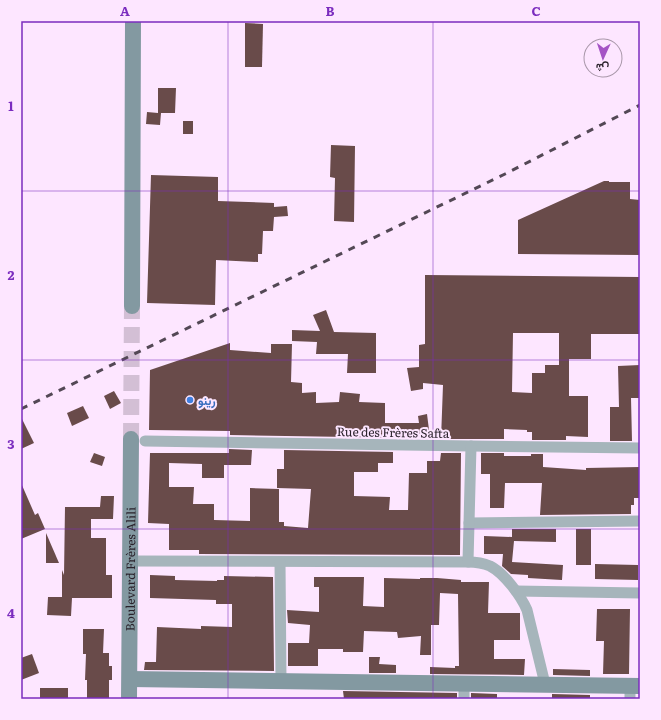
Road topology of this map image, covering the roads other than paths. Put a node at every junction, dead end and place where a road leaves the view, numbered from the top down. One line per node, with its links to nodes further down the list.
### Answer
1 (134, 21): 2 (main road)
2 (132, 306)
3 (138, 440): 4 (street, Rue des Frères Safta); 8 (main road, Boulevard Frères Alili)
4 (471, 446): 5 (street, Rue des Frères Safta); 7 (street)
5 (640, 448)
6 (640, 521): 7 (street)
7 (469, 523): 10 (street)
8 (131, 561): 9 (street); 13 (main road, Boulevard Frères Alili)
9 (280, 562): 10 (street); 14 (street)
10 (468, 562): 11 (street)
11 (516, 591): 12 (street); 15 (street)
12 (640, 593)
13 (130, 679): 14 (main road); 18 (main road, Boulevard Frères Alili)
14 (281, 681): 17 (main road)
15 (545, 684): 16 (main road); 17 (main road)
16 (634, 690)
17 (464, 691)
18 (129, 699)

